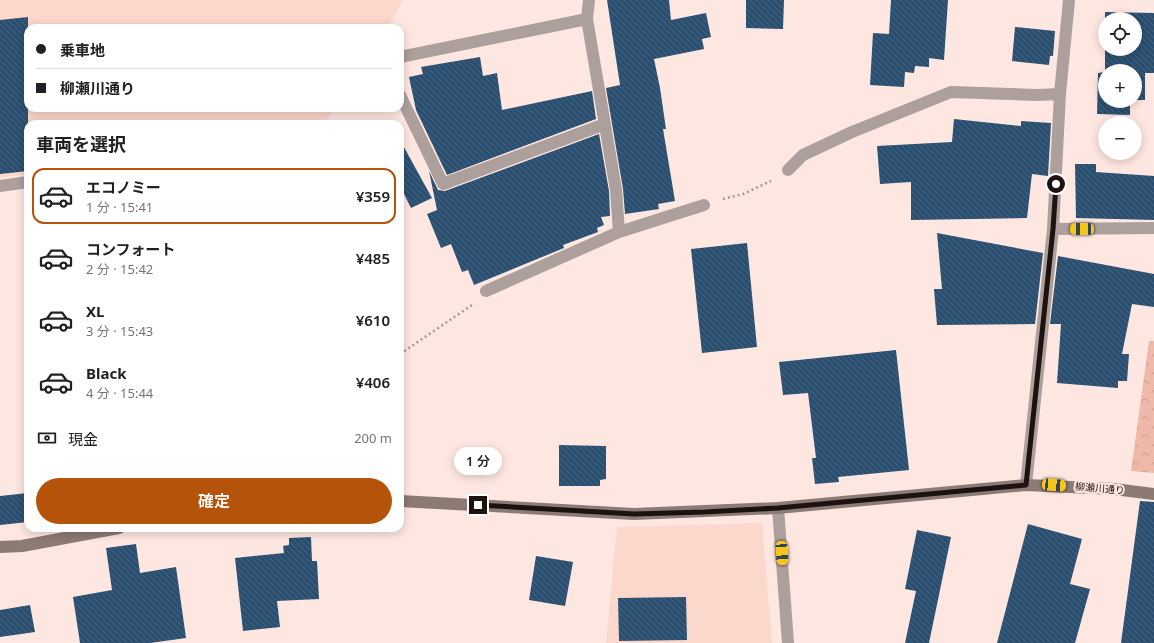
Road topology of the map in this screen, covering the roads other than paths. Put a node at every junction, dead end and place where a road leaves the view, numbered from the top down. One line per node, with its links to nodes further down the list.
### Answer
1 (589, 0): 3 (street)
2 (1070, 0): 5 (street)
3 (587, 19): 4 (street); 7 (street)
4 (404, 56)
5 (1060, 94): 8 (street); 13 (street)
6 (404, 103): 7 (street)
7 (605, 124): 14 (street)
8 (788, 170)
9 (24, 183): 10 (street)
10 (0, 186)
11 (704, 205): 14 (street)
12 (1154, 228): 13 (street)
13 (1053, 229): 16 (street)
14 (619, 232): 15 (street)
15 (486, 291)
16 (1026, 485): 17 (street, 柳瀬川通り); 19 (street, 柳瀬川通り)
17 (1154, 494)
18 (404, 501): 19 (street, 柳瀬川通り)
19 (778, 508): 22 (street)
20 (97, 532): 21 (street)
21 (0, 547)
22 (788, 643)

